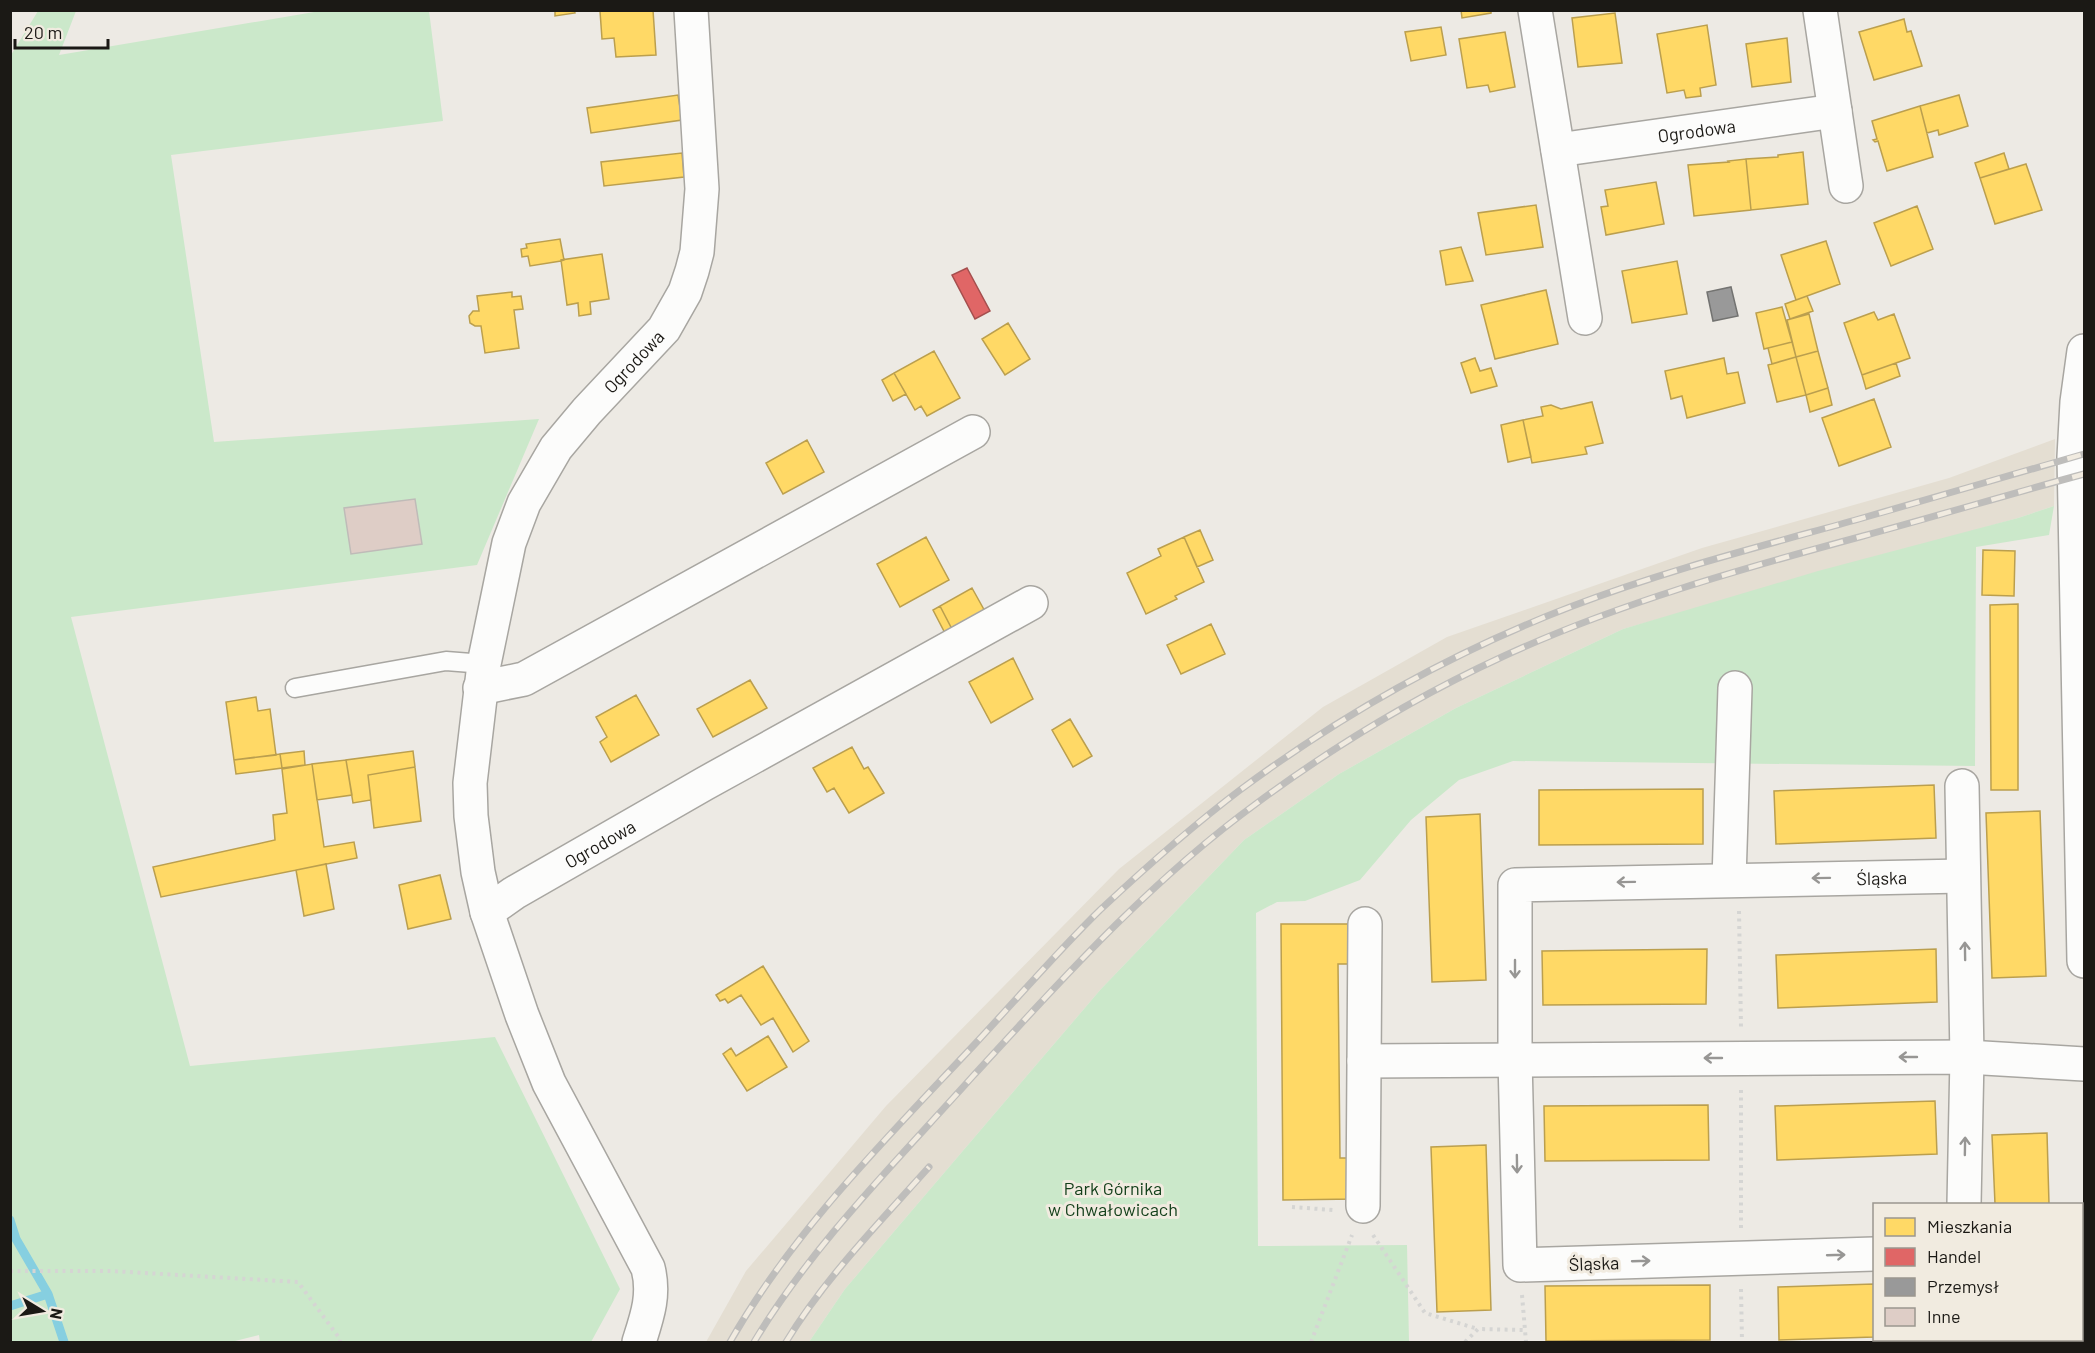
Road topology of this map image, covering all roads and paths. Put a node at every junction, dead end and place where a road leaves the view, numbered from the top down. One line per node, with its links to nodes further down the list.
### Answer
1 (691, 10): 12 (street, Ogrodowa)
2 (1535, 10): 5 (street)
3 (1820, 10): 4 (street)
4 (1835, 111): 5 (street, Ogrodowa); 6 (street)
5 (1558, 150): 7 (street)
6 (1846, 186)
7 (1585, 318)
8 (2085, 351): 9 (street)
9 (2081, 403): 15 (street)
10 (973, 432): 12 (street)
11 (1030, 603): 19 (street, Ogrodowa)
12 (482, 676): 13 (lane); 19 (street, Ogrodowa)
13 (295, 688)
14 (1735, 688): 18 (street)
15 (2082, 695): 21 (street)
16 (1962, 786): 17 (street)
17 (1964, 876): 18 (street, Śląska, one-way to 18); 22 (street, one-way to 17)
18 (1733, 880): 23 (path); 24 (street, Śląska, one-way to 24)
19 (487, 912): 36 (street, Ogrodowa)
20 (1365, 924): 25 (street)
21 (2085, 961)
22 (1967, 1057): 23 (street, one-way to 23); 26 (street); 27 (street, one-way to 22)
23 (1741, 1058): 24 (street, one-way to 24); 30 (path)
24 (1515, 1059): 25 (street); 31 (street, Śląska, one-way to 31)
25 (1364, 1061): 28 (street)
26 (2085, 1064)
27 (1964, 1203)
28 (1361, 1222): 33 (path); 37 (path)
29 (1873, 1254): 30 (street, Śląska, one-way to 29)
30 (1741, 1258): 31 (street, Śląska, one-way to 30); 40 (path)
31 (1520, 1265): 34 (path)
32 (13, 1271): 35 (path)
33 (1478, 1329): 34 (path); 38 (path)
34 (1525, 1330): 39 (path)
35 (340, 1342)
36 (639, 1342)
37 (1311, 1342)
38 (1466, 1342)
39 (1526, 1342)
40 (1742, 1342)

